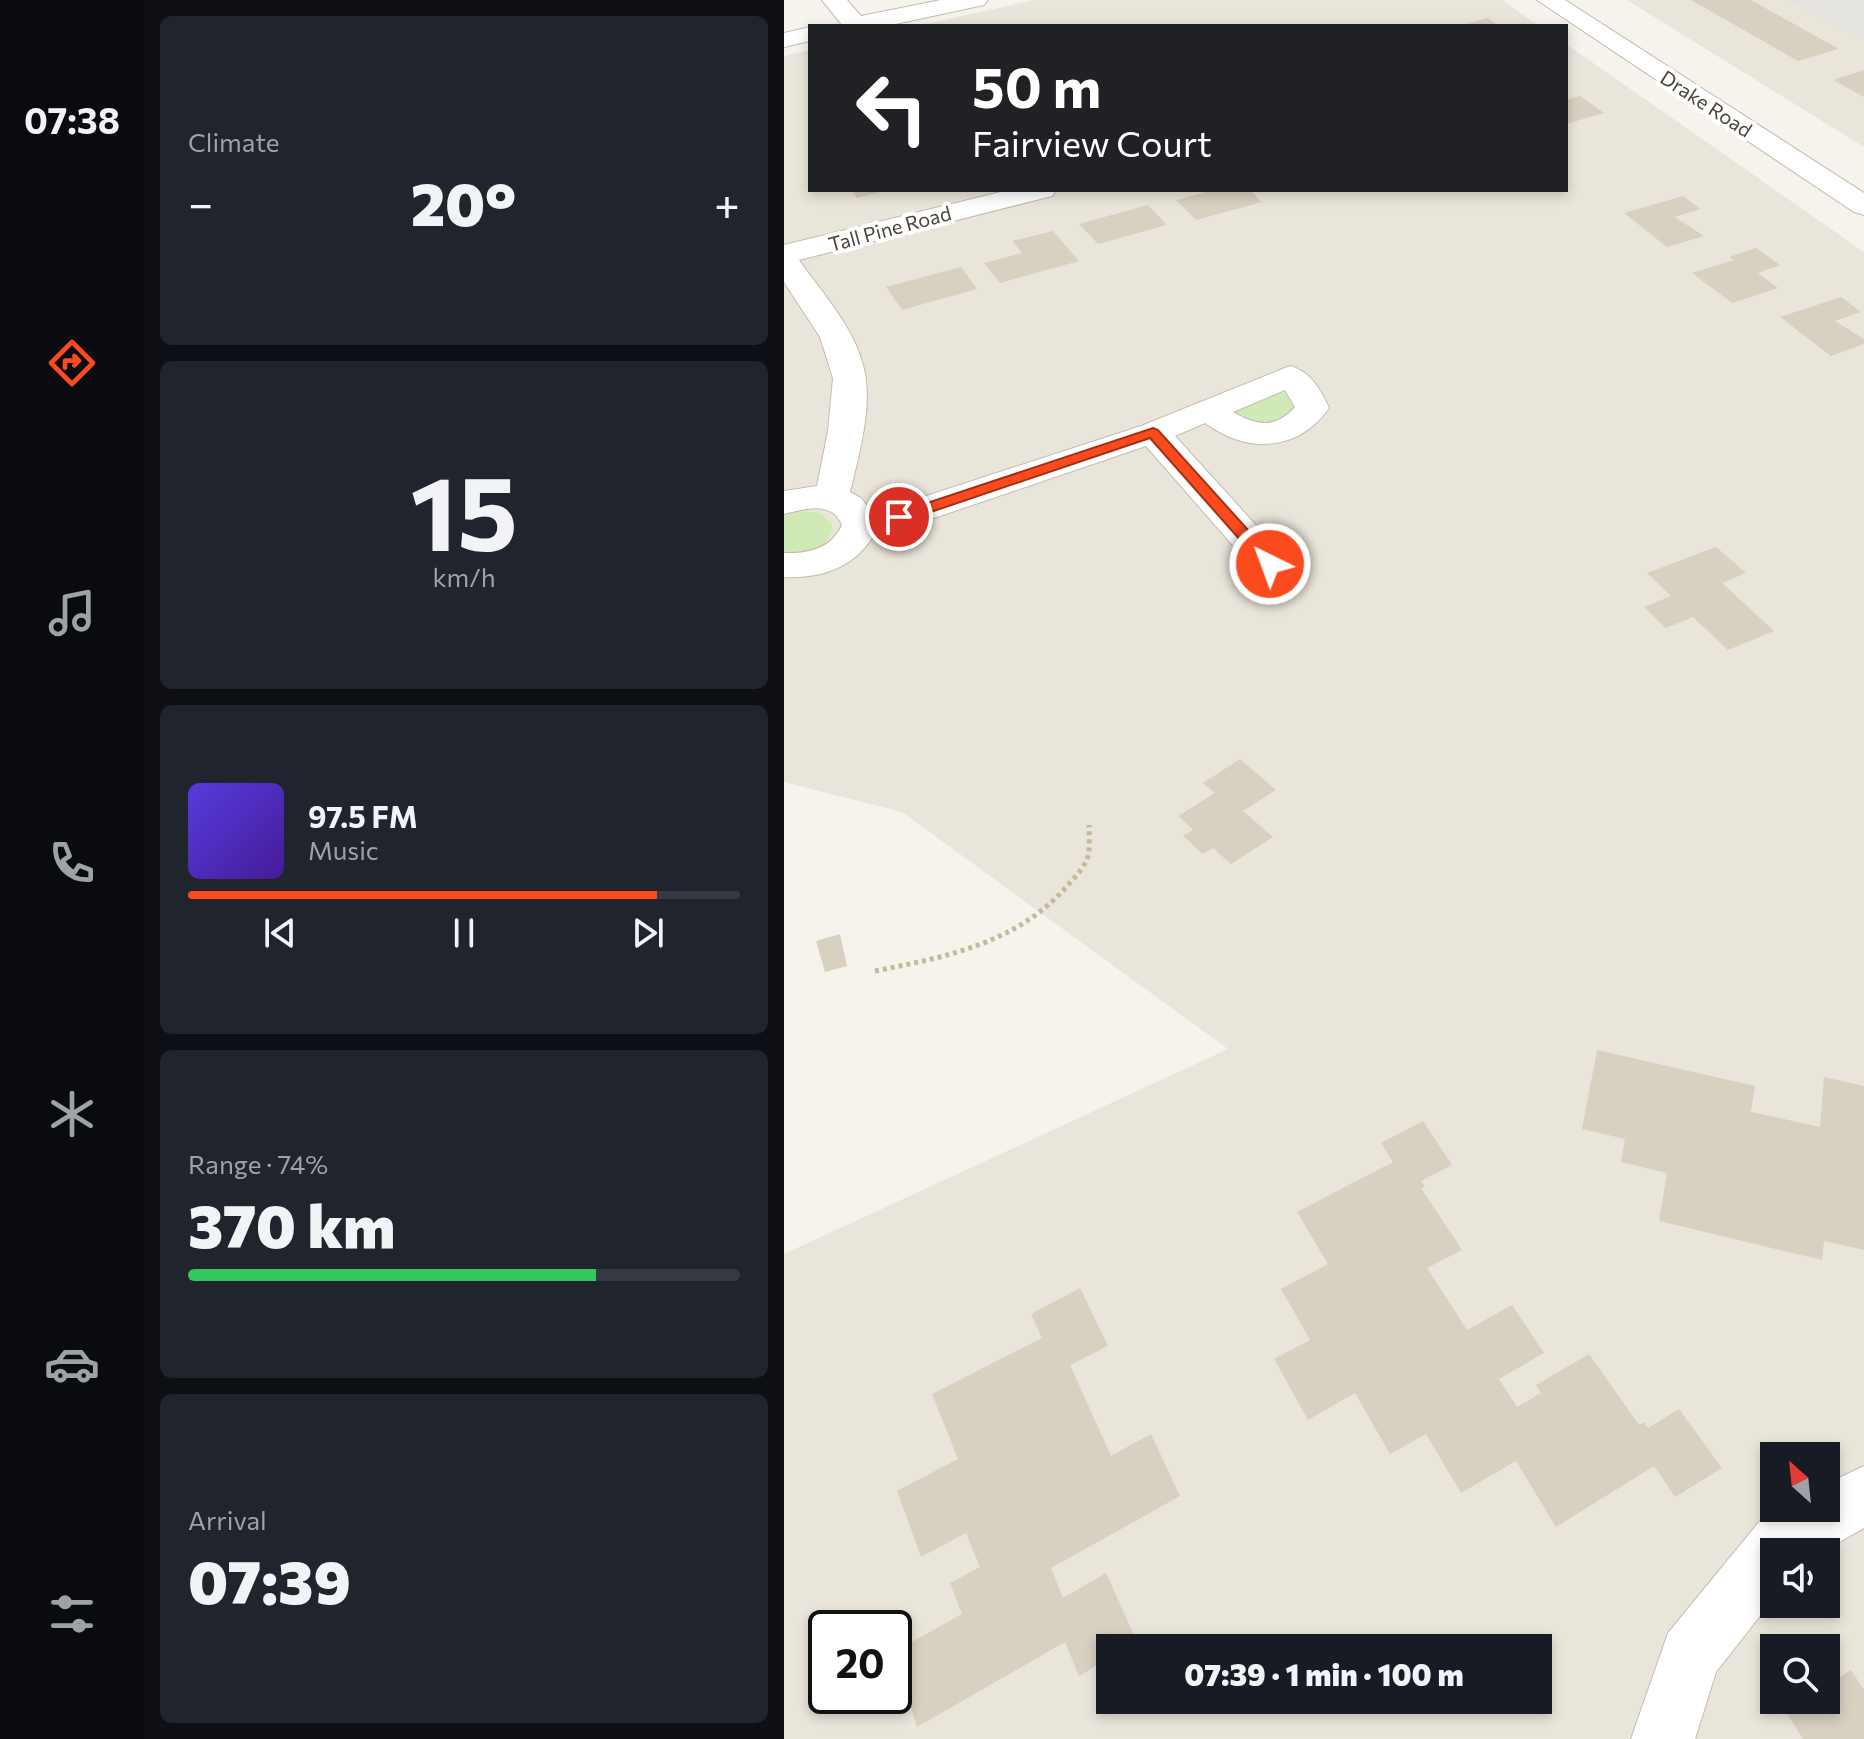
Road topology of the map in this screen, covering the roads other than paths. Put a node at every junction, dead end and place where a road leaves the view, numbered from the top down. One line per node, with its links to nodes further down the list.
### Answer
1 (834, 0): 5 (street)
2 (976, 0): 4 (street)
3 (1549, 0): 9 (street, Drake Road)
4 (936, 4): 6 (street)
5 (851, 24)
6 (860, 24)
7 (808, 34): 8 (street)
8 (784, 40)
9 (1611, 43): 10 (street); 12 (street, Drake Road)
10 (1581, 51)
11 (1034, 192): 13 (street, Tall Pine Road)
12 (1864, 206)
13 (784, 257): 16 (street)
14 (1208, 409): 15 (street)
15 (1153, 433): 18 (street); 19 (street)
16 (831, 499): 17 (street); 18 (street)
17 (784, 503)
18 (860, 525): 20 (street)
19 (1270, 564)
20 (784, 565)
21 (1864, 1495): 22 (street)
22 (1663, 1739)

